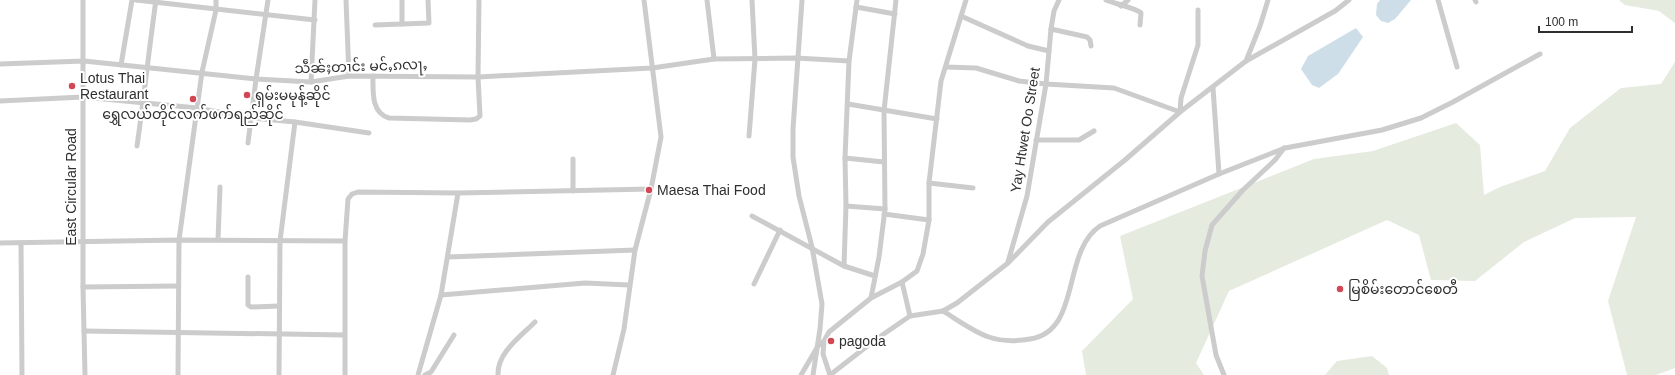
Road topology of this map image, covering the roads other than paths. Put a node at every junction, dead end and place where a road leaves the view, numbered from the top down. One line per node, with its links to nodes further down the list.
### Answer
1 (83, 0): 45 (street, East Circular Road)
2 (132, 0): 47 (street)
3 (136, 0): 24 (street)
4 (216, 0): 27 (street)
5 (268, 0): 30 (street)
6 (315, 0): 32 (street)
7 (346, 0): 53 (street)
8 (402, 0): 33 (street)
9 (428, 0): 33 (street)
10 (479, 0): 55 (street)
11 (644, 0): 51 (street)
12 (707, 0): 41 (street)
13 (752, 0): 42 (street)
14 (802, 0): 40 (street)
15 (856, 0): 26 (street)
16 (896, 0): 29 (street)
17 (966, 0): 31 (street)
18 (1059, 0): 36 (street, Yay Htwet Oo Street)
19 (1106, 0): 25 (street)
20 (1128, 0): 25 (street)
21 (1268, 0): 44 (street)
22 (1349, 0): 44 (street)
23 (1438, 0): 48 (street)
24 (156, 1): 27 (street); 49 (street)
25 (1121, 6): 35 (street)
26 (856, 7): 29 (street); 43 (street)
27 (216, 10): 30 (street); 52 (street)
28 (1198, 10): 66 (street)
29 (895, 14): 65 (street)
30 (266, 15): 32 (street); 56 (street)
31 (961, 16): 38 (street); 50 (street)
32 (315, 20): 57 (street)
33 (402, 24): 34 (street)
34 (375, 25)
35 (1140, 25)
36 (1051, 29): 37 (street); 38 (street, Yay Htwet Oo Street)
37 (1091, 46)
38 (1049, 51): 58 (street, Yay Htwet Oo Street)
39 (1540, 54): 76 (street)
40 (799, 58): 42 (street, သဵၼ်ႈတၢင်း မင်ႇၵလႃႇ); 43 (street, သဵၼ်ႈတၢင်း မင်ႇၵလႃႇ); 99 (street)
41 (714, 59): 42 (street, သဵၼ်ႈတၢင်း မင်ႇၵလႃႇ); 51 (street, သဵၼ်ႈတၢင်း မင်ႇၵလႃႇ)
42 (755, 59): 72 (street)
43 (849, 61): 63 (street)
44 (1246, 61): 59 (street)
45 (84, 62): 46 (street, သဵၼ်ႈတၢင်း မင်ႇၵလႃႇ); 47 (street, သဵၼ်ႈတၢင်း မင်ႇၵလႃႇ); 60 (street, East Circular Road)
46 (0, 64)
47 (121, 64): 49 (street, သဵၼ်ႈတၢင်း မင်ႇၵလႃႇ)
48 (1457, 66)
49 (146, 67): 52 (street, သဵၼ်ႈတၢင်း မင်ႇၵလႃႇ); 62 (street)
50 (946, 67): 58 (street); 68 (street)
51 (652, 68): 55 (street, သဵၼ်ႈတၢင်း မင်ႇၵလႃႇ); 84 (street)
52 (202, 72): 56 (street, သဵၼ်ႈတၢင်း မင်ႇၵလႃႇ); 64 (street)
53 (349, 76): 54 (street, သဵၼ်ႈတၢင်း မင်ႇၵလႃႇ); 57 (street, သဵၼ်ႈတၢင်း မင်ႇၵလႃႇ)
54 (372, 76): 55 (street, သဵၼ်ႈတၢင်း မင်ႇၵလႃႇ); 55 (street)
55 (478, 77)
56 (256, 78): 57 (street, သဵၼ်ႈတၢင်း မင်ႇၵလႃႇ); 67 (street)
57 (311, 82)
58 (1046, 84): 66 (street); 73 (street, Yay Htwet Oo Street)
59 (1213, 88): 66 (street); 80 (street)
60 (83, 97): 61 (street); 62 (street); 94 (street, East Circular Road)
61 (0, 101)
62 (143, 102): 64 (street); 75 (street)
63 (848, 104): 65 (street); 77 (street)
64 (197, 108): 67 (street); 92 (street)
65 (884, 111): 68 (street); 79 (street)
66 (1180, 112): 102 (street)
67 (251, 118): 69 (street); 74 (street)
68 (937, 118): 81 (street)
69 (295, 122): 71 (street); 95 (street)
70 (1094, 131): 73 (street)
71 (369, 133)
72 (749, 136)
73 (1036, 140): 102 (street, Yay Htwet Oo Street)
74 (248, 143)
75 (137, 146)
76 (1285, 148): 80 (street); 136 (street)
77 (845, 158): 79 (street); 87 (street)
78 (573, 159): 85 (street)
79 (884, 162): 88 (street)
80 (1219, 174): 114 (street)
81 (929, 183): 83 (street); 90 (street)
82 (220, 187): 93 (street)
83 (973, 188)
84 (651, 189): 85 (street); 100 (street)
85 (573, 191): 86 (street)
86 (458, 194): 96 (street); 101 (street)
87 (846, 206): 88 (street); 103 (street)
88 (885, 212): 90 (street); 104 (street)
89 (752, 216): 91 (street)
90 (929, 220): 106 (street)
91 (780, 230): 99 (street); 107 (street)
92 (178, 240): 93 (street); 94 (street); 109 (street)
93 (218, 240): 95 (street)
94 (83, 241): 98 (street); 110 (street, East Circular Road)
95 (280, 241): 96 (street); 113 (street)
96 (345, 241): 120 (street)
97 (0, 243): 98 (street)
98 (21, 243): 124 (street)
99 (812, 247): 103 (street); 123 (street)
100 (635, 250): 101 (street); 108 (street)
101 (448, 257): 111 (street)
102 (1008, 263): 114 (street)
103 (844, 266): 104 (street)
104 (875, 276): 112 (street)
105 (248, 277): 113 (street)
106 (902, 282): 112 (street); 115 (street)
107 (754, 284)
108 (629, 285): 111 (street); 132 (street)
109 (178, 286): 110 (street); 118 (street)
110 (83, 287): 117 (street, East Circular Road)
111 (441, 295): 129 (street)
112 (871, 298): 122 (street)
113 (279, 306): 119 (street)
114 (943, 310): 115 (street)
115 (910, 316): 135 (street)
116 (535, 322): 131 (street)
117 (84, 331): 118 (street); 125 (street, East Circular Road)
118 (178, 331): 119 (street); 126 (street)
119 (279, 334): 120 (street); 127 (street)
120 (344, 335): 128 (street)
121 (454, 335): 130 (street)
122 (824, 341): 123 (street); 135 (street)
123 (818, 346): 133 (street); 134 (street)
124 (22, 375)
125 (85, 375)
126 (178, 375)
127 (279, 375)
128 (345, 375)
129 (418, 375)
130 (425, 375)
131 (498, 375)
132 (613, 375)
133 (801, 375)
134 (813, 375)
135 (830, 375)
136 (1224, 375)

